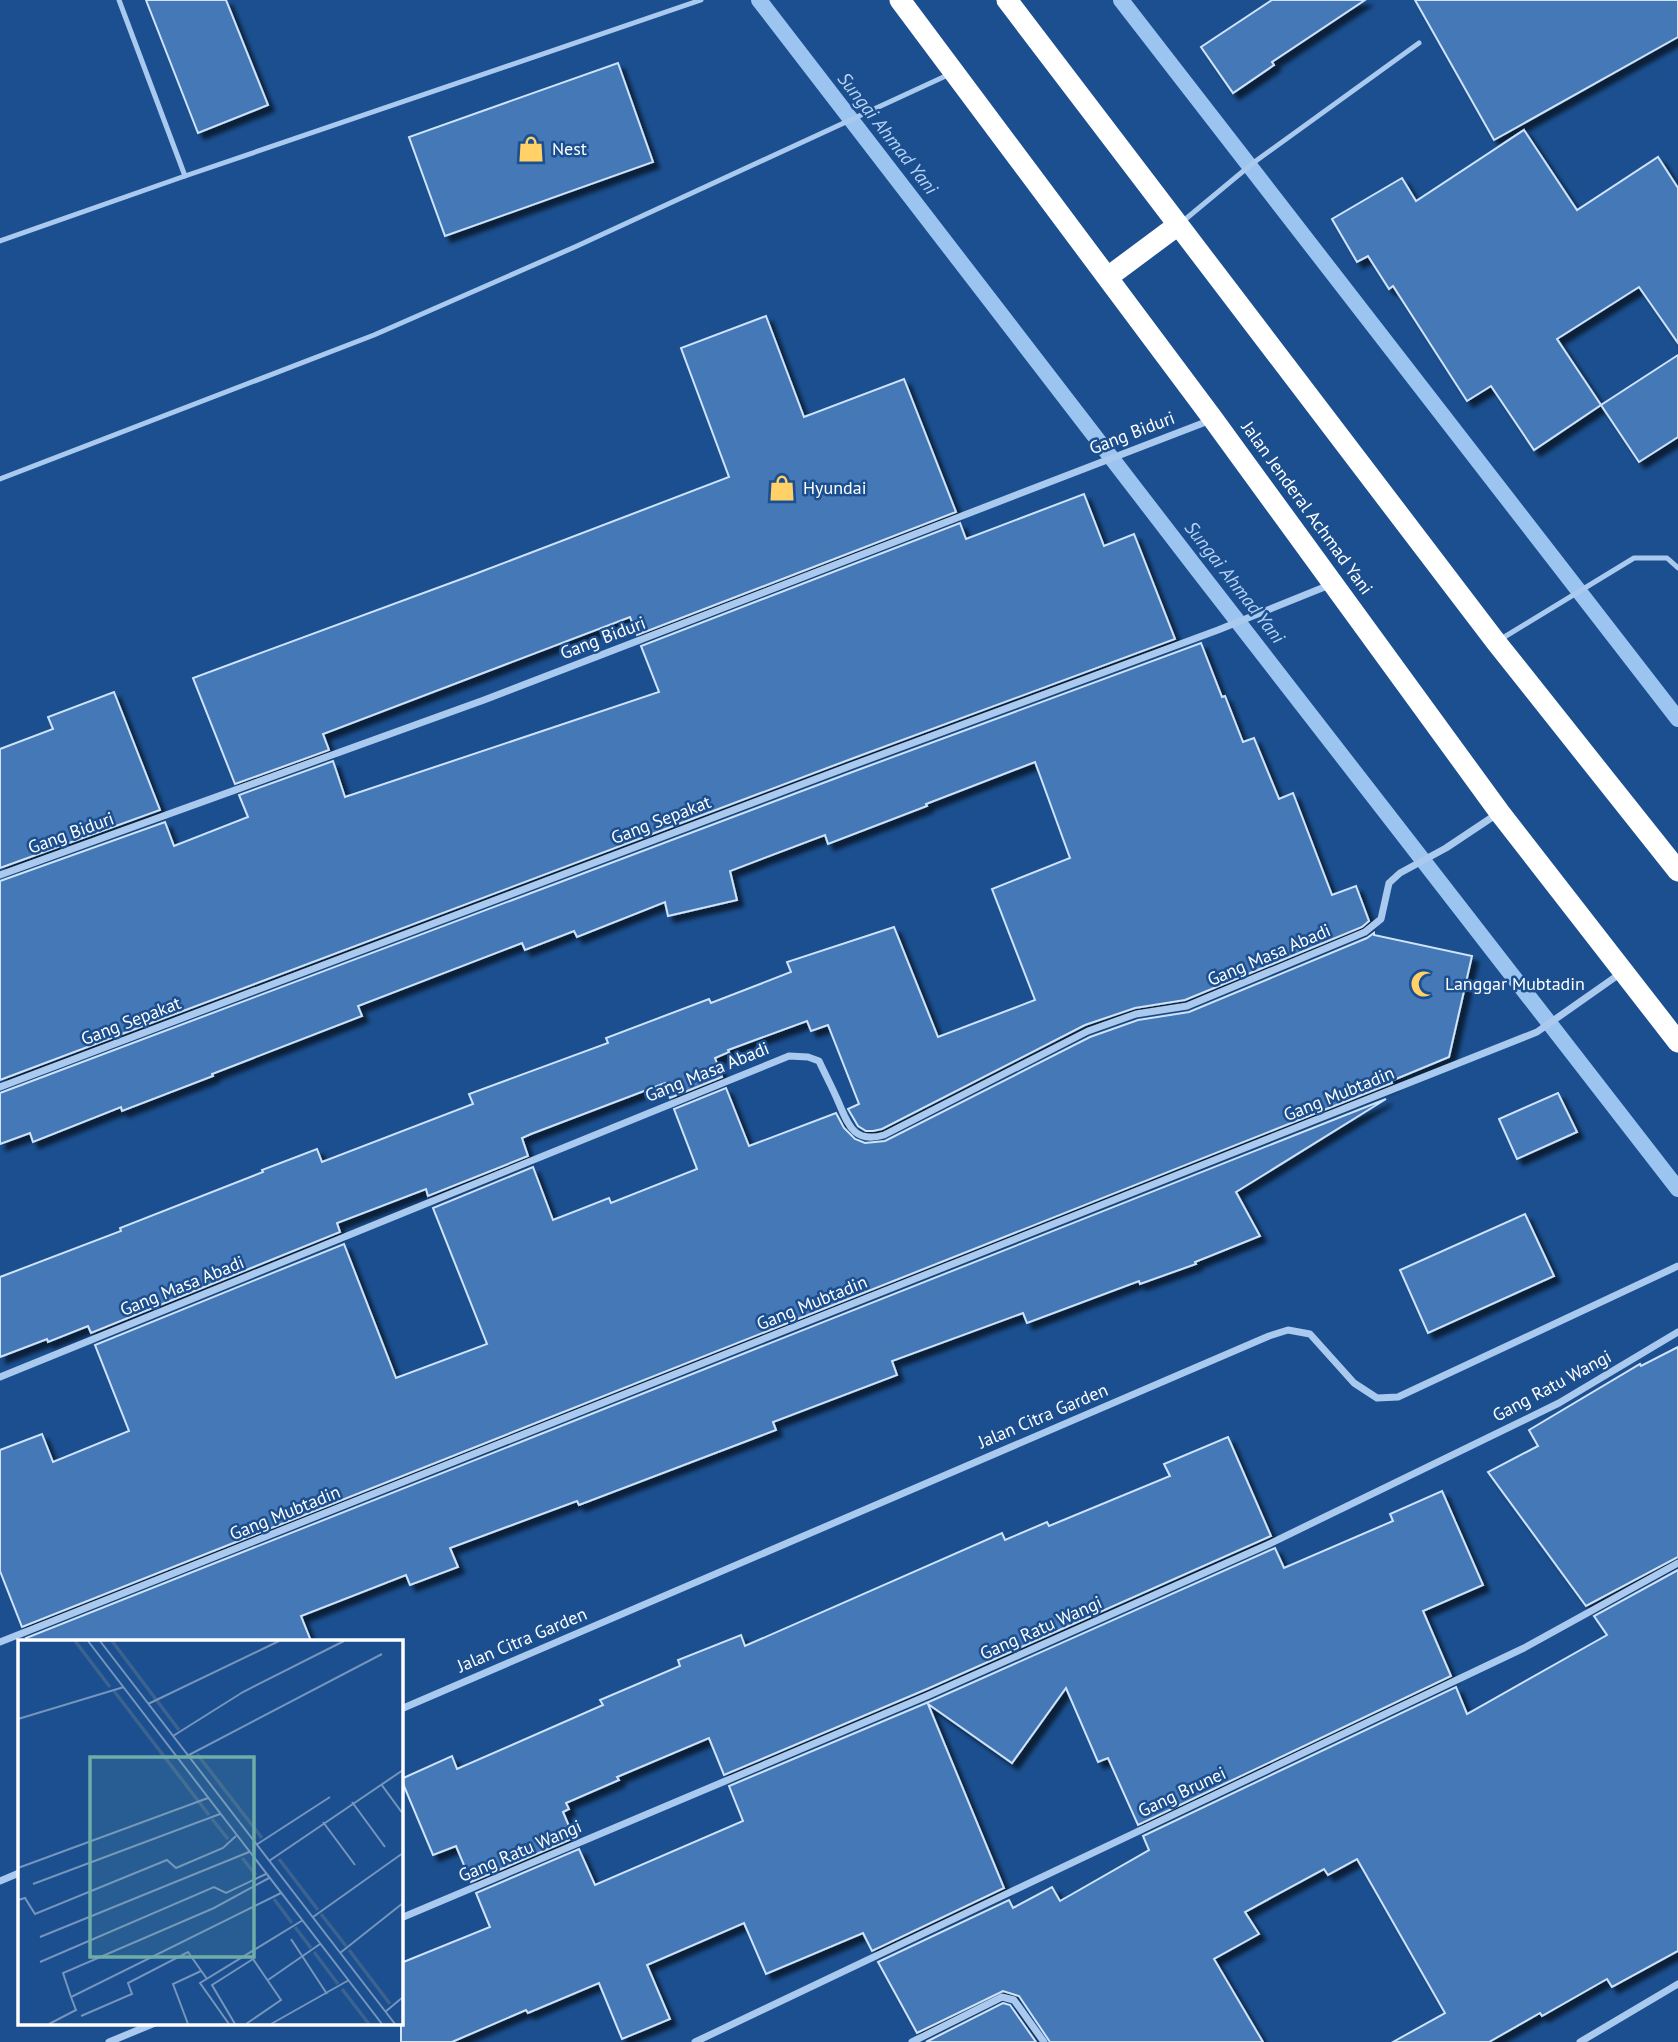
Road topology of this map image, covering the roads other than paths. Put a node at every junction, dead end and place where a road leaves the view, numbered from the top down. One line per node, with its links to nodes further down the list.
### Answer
1 (119, 0): 7 (lane)
2 (701, 0): 7 (lane)
3 (900, 0): 6 (highway, Jalan Jenderal Achmad Yani)
4 (1007, 0): 8 (highway)
5 (1419, 43): 8 (lane)
6 (954, 72): 10 (highway, Jalan Jenderal Achmad Yani); 12 (lane)
7 (185, 176): 9 (lane)
8 (1178, 225): 10 (highway); 15 (highway)
9 (0, 241)
10 (1108, 277): 11 (highway, Jalan Jenderal Achmad Yani)
11 (1213, 419): 14 (highway, Jalan Jenderal Achmad Yani); 18 (street, Gang Biduri)
12 (0, 479)
13 (1678, 568): 15 (lane)
14 (1334, 583): 16 (highway, Jalan Jenderal Achmad Yani); 21 (street, Gang Sepakat)
15 (1496, 642): 17 (highway)
16 (1500, 813): 19 (highway, Jalan Jenderal Achmad Yani); 24 (street, Gang Masa Abadi)
17 (1678, 871)
18 (0, 875)
19 (1623, 972): 20 (highway, Jalan Jenderal Achmad Yani); 26 (street, Gang Mubtadin)
20 (1678, 1042)
21 (0, 1087)
22 (1678, 1266): 27 (street, Jalan Citra Garden)
23 (1678, 1332): 30 (street, Gang Ratu Wangi)
24 (0, 1377)
25 (1678, 1563): 34 (street, Gang Brunei)
26 (0, 1642)
27 (402, 1709)
28 (18, 1873): 29 (street)
29 (0, 1881)
30 (402, 1919)
31 (1678, 1984): 37 (street)
32 (153, 2024): 33 (street)
33 (109, 2042)
34 (695, 2042)
35 (912, 2042): 36 (street)
36 (1044, 2042)
37 (1580, 2042)

